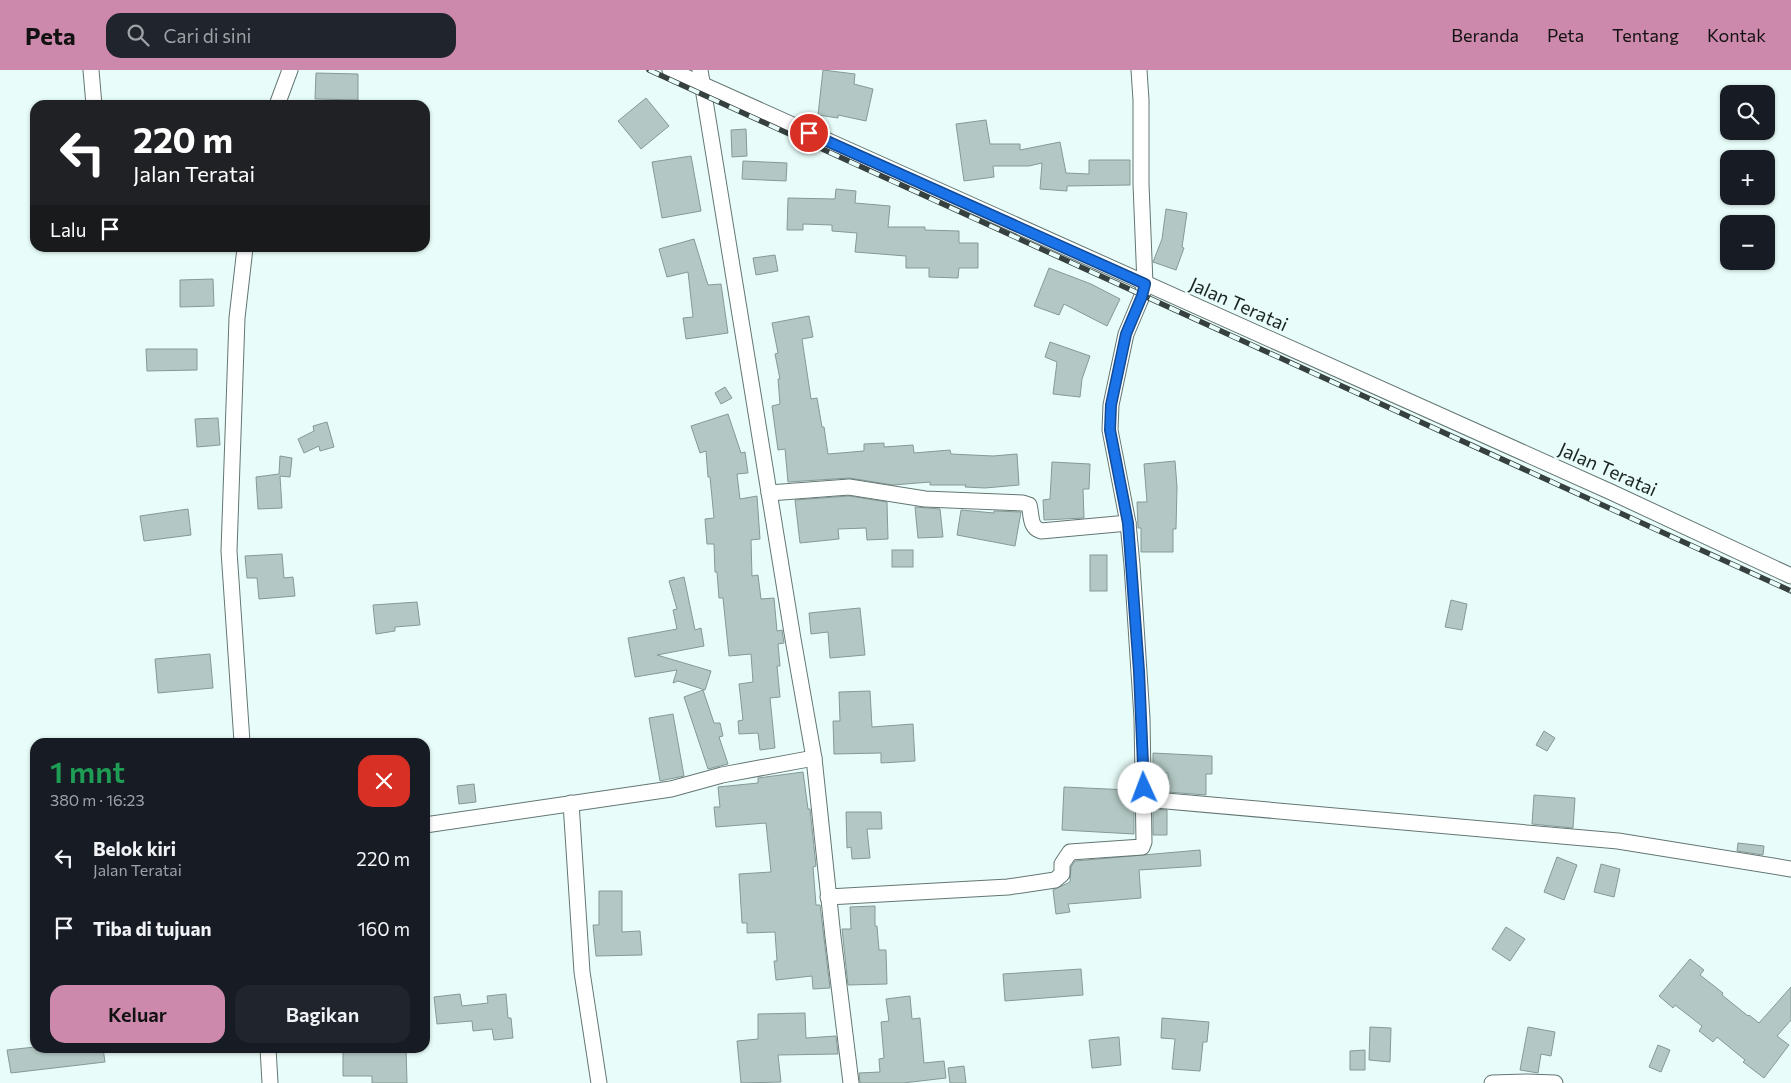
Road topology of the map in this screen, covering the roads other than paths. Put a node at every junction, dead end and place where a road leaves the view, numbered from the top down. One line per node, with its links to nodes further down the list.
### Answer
1 (92, 70): 7 (street)
2 (290, 70): 8 (street)
3 (670, 70): 6 (street, Jalan Teratai)
4 (700, 70): 6 (street)
5 (1139, 70): 10 (street)
6 (704, 86): 10 (street, Jalan Teratai); 11 (street)
7 (94, 100)
8 (279, 100)
9 (245, 252): 14 (street)
10 (1145, 284): 12 (street); 13 (street, Jalan Teratai)
11 (769, 492): 12 (street); 15 (street)
12 (1128, 523): 16 (street)
13 (1791, 576)
14 (242, 738)
15 (814, 758): 17 (street); 20 (street)
16 (1144, 799): 19 (street); 20 (street)
17 (572, 803): 18 (street); 23 (street)
18 (430, 824)
19 (1791, 868)
20 (828, 897): 24 (street)
21 (268, 1053): 22 (street)
22 (270, 1083)
23 (599, 1083)
24 (851, 1083)
25 (1492, 1083): 26 (street)
26 (1555, 1083)

